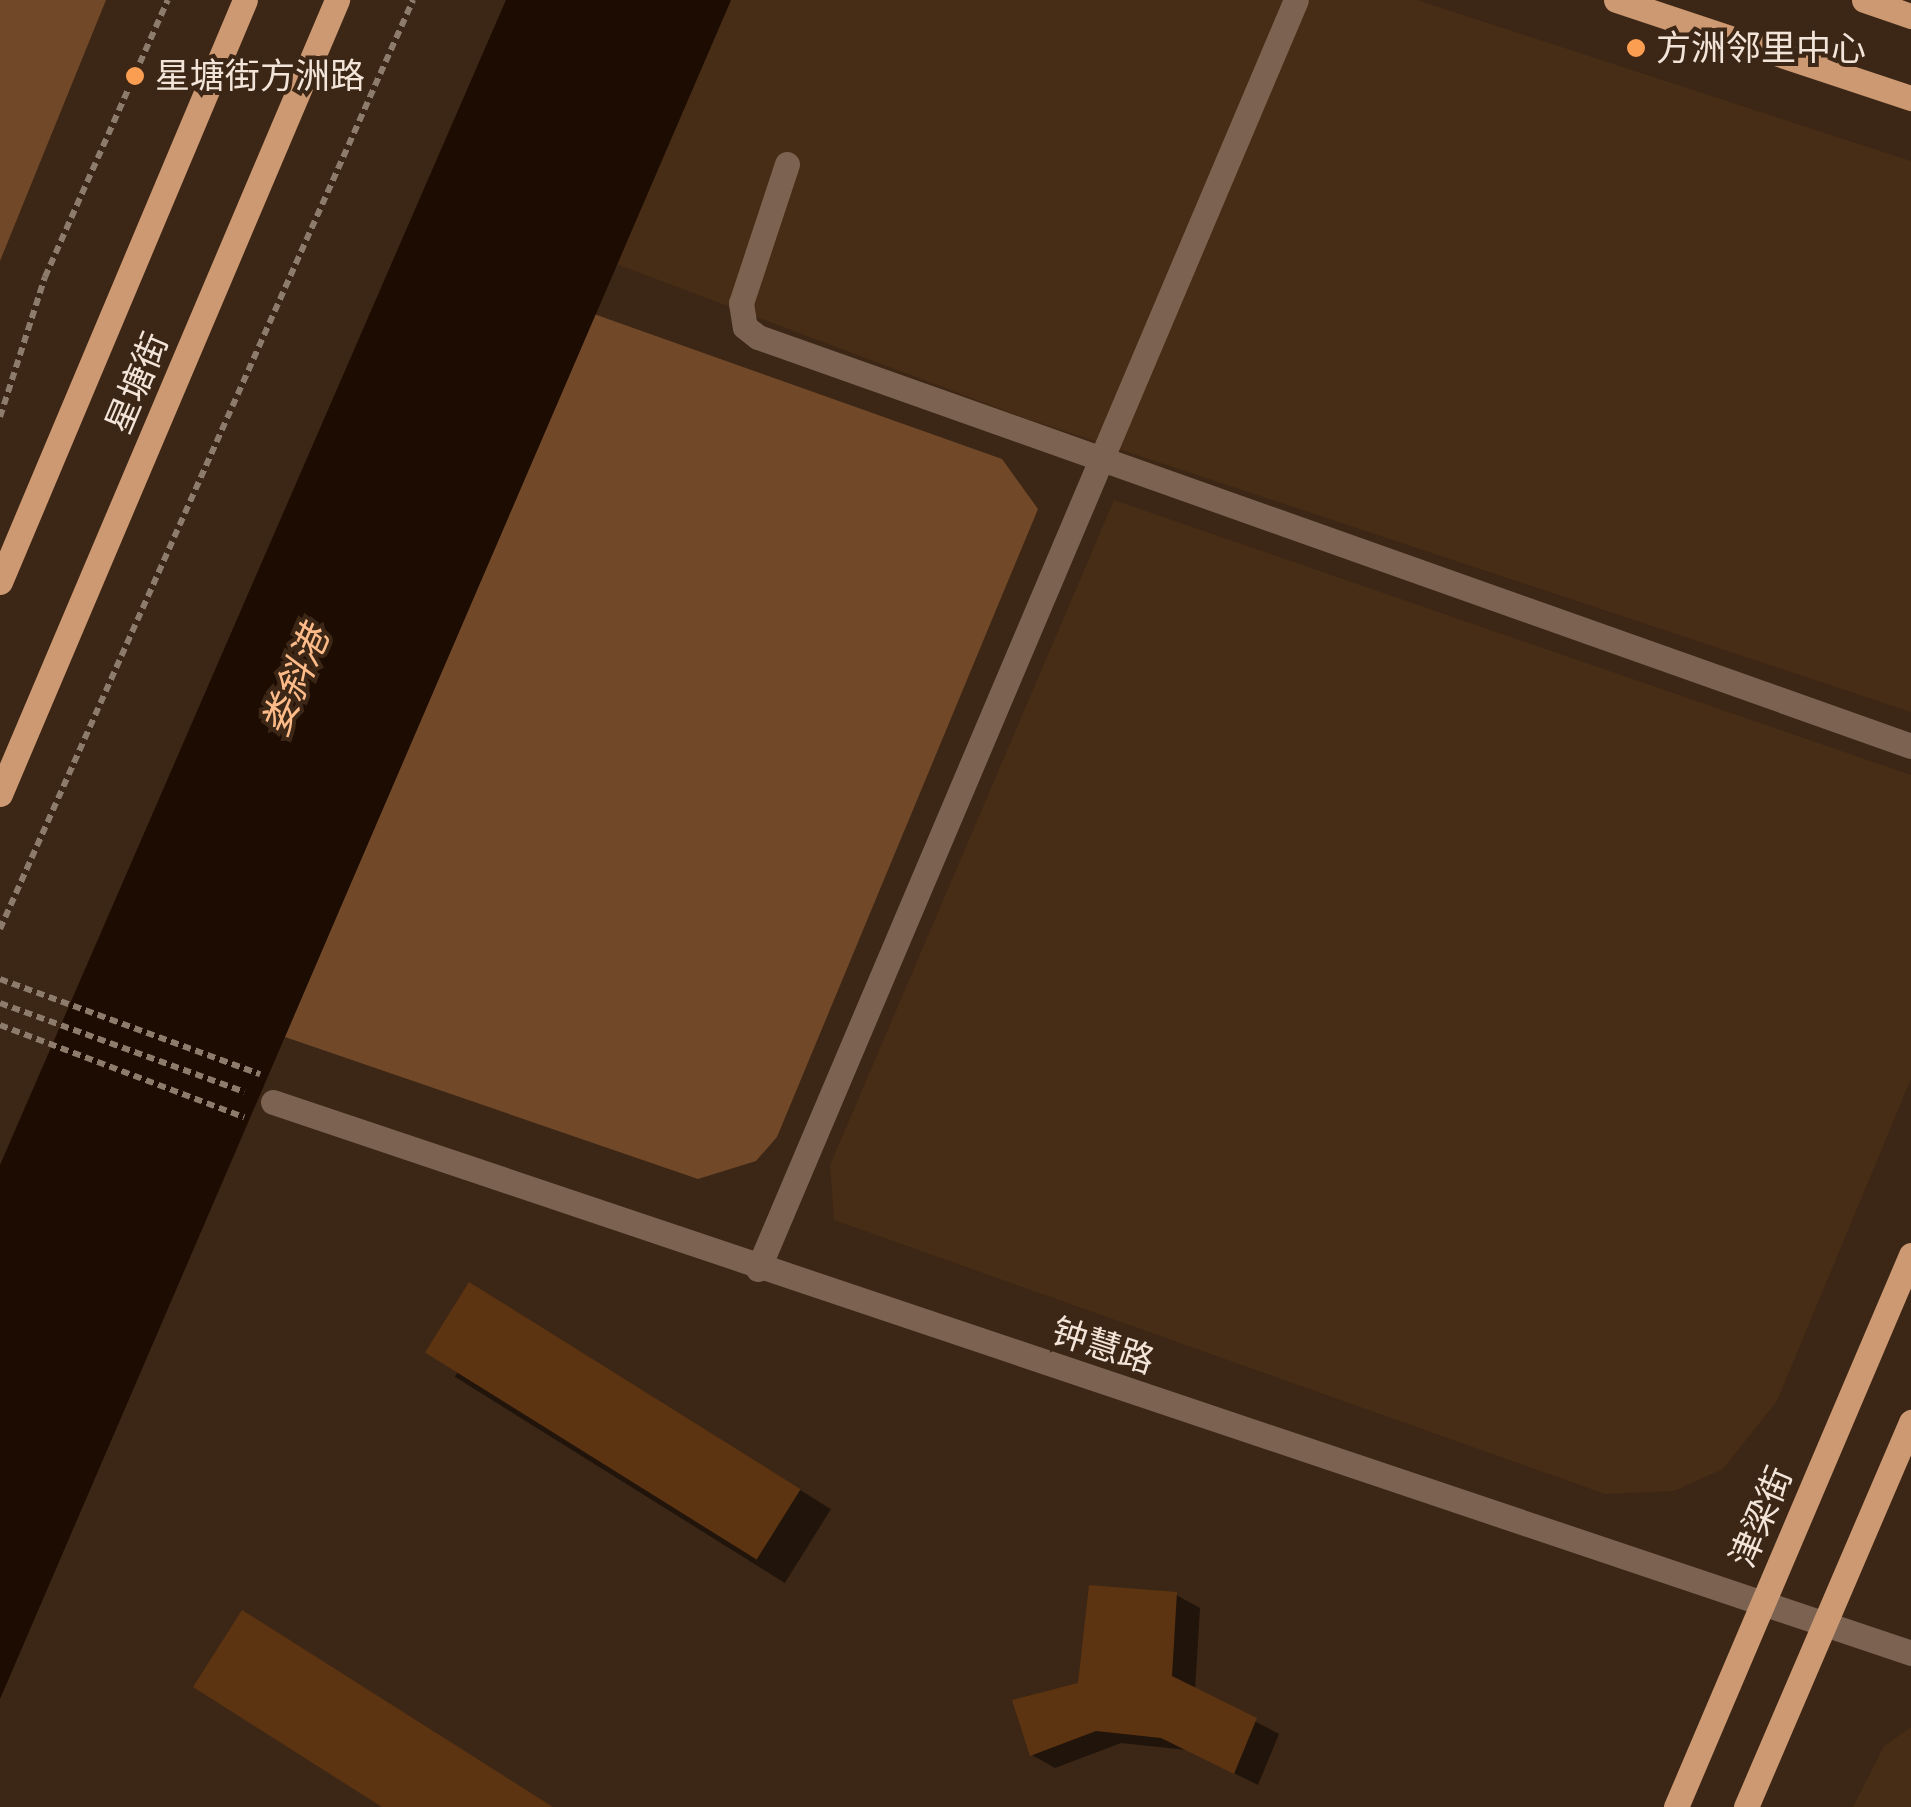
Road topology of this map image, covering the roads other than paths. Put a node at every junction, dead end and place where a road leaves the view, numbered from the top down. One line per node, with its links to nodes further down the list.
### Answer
1 (245, 0): 10 (main road, 星塘街)
2 (337, 0): 12 (main road, 星塘街)
3 (1296, 0): 9 (street)
4 (1616, 0): 7 (main road)
5 (1864, 0): 6 (main road)
6 (1911, 16)
7 (1911, 98)
8 (787, 164): 9 (street)
9 (1096, 462): 11 (street); 15 (street)
10 (0, 582)
11 (1911, 746)
12 (0, 794)
13 (272, 1102): 15 (street, 钟慧路)
14 (1911, 1255): 17 (main road, 津梁街)
15 (758, 1269): 17 (street, 钟慧路)
16 (1911, 1422): 18 (main road)
17 (1762, 1602): 18 (street, 钟慧路); 20 (main road, 津梁街)
18 (1823, 1623): 19 (street, 钟慧路); 21 (main road)
19 (1911, 1653)
20 (1676, 1807)
21 (1746, 1807)

